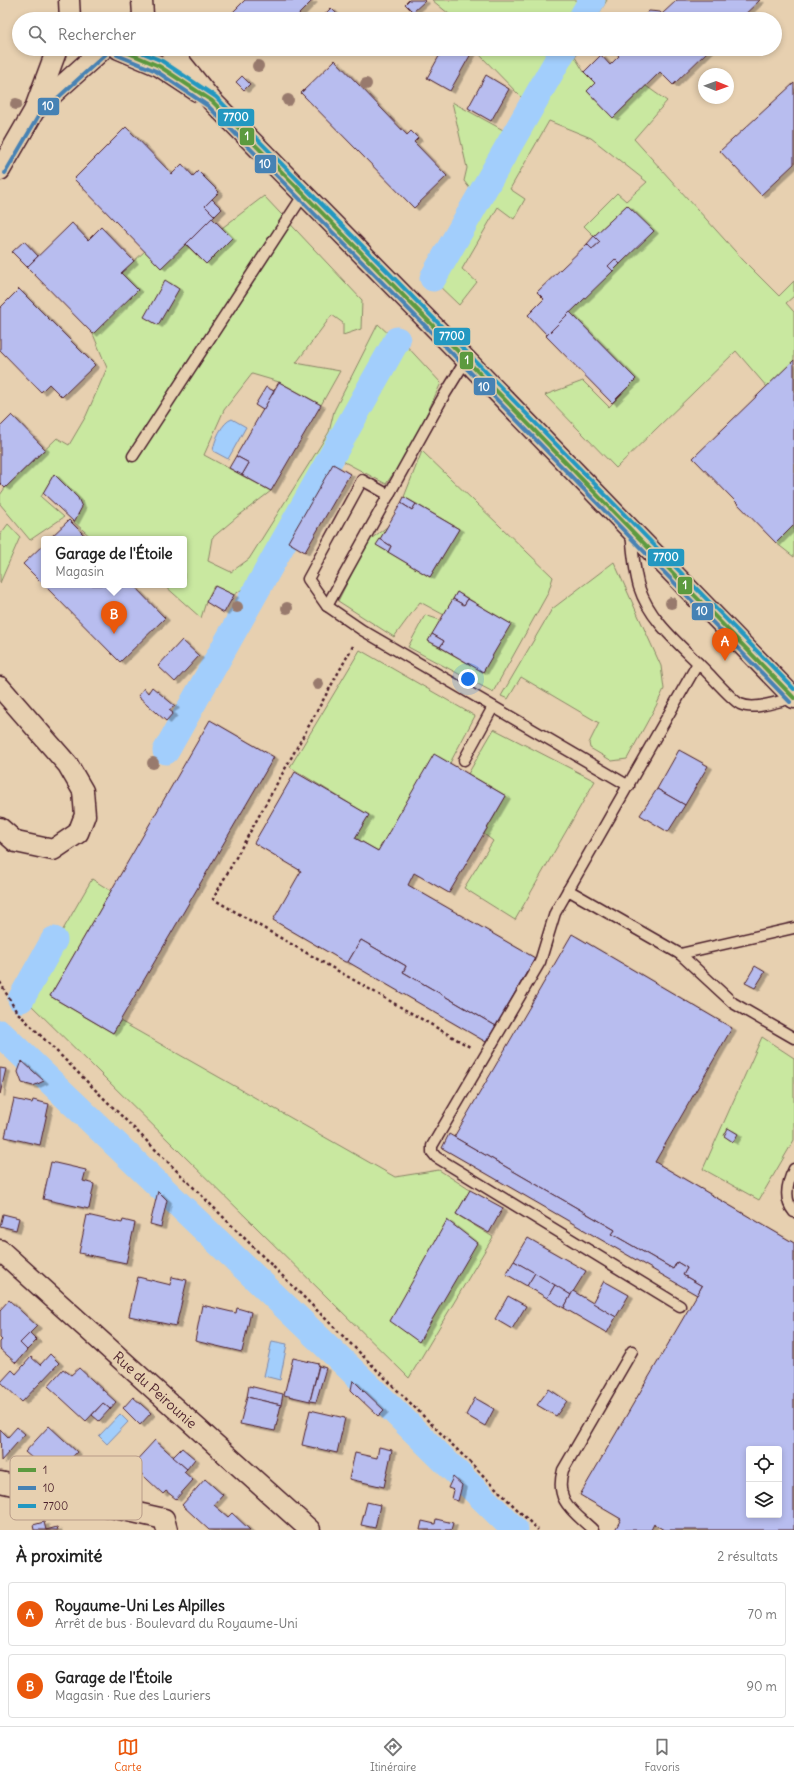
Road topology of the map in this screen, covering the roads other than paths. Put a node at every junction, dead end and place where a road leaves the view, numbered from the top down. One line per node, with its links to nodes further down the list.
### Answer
1 (54, 56): 6 (street)
2 (95, 56): 6 (street)
3 (135, 56): 5 (street)
4 (176, 56): 5 (street)
5 (212, 101): 8 (street)
6 (34, 111): 7 (street)
7 (0, 170)
8 (304, 194): 9 (street); 10 (lane)
9 (466, 360): 11 (lane); 12 (street)
10 (133, 456)
11 (389, 495): 13 (lane); 13 (lane)
12 (630, 529): 14 (lane); 16 (street)
13 (327, 606): 17 (lane)
14 (698, 663): 16 (lane); 19 (lane)
15 (0, 687): 20 (street)
16 (794, 698)
17 (493, 707): 18 (lane); 19 (lane)
18 (464, 760)
19 (629, 786): 21 (lane)
20 (0, 828)
21 (568, 890): 23 (lane); 28 (lane)
22 (794, 928): 23 (lane)
23 (680, 954): 24 (lane)
24 (794, 1038)
25 (794, 1169): 26 (lane)
26 (794, 1212)
27 (0, 1250): 34 (street, Rue du Peirounie)
28 (680, 1306)
29 (632, 1351): 35 (lane)
30 (0, 1482): 31 (street)
31 (10, 1484)
32 (142, 1514): 33 (street)
33 (167, 1530)
34 (310, 1530)
35 (593, 1530)

